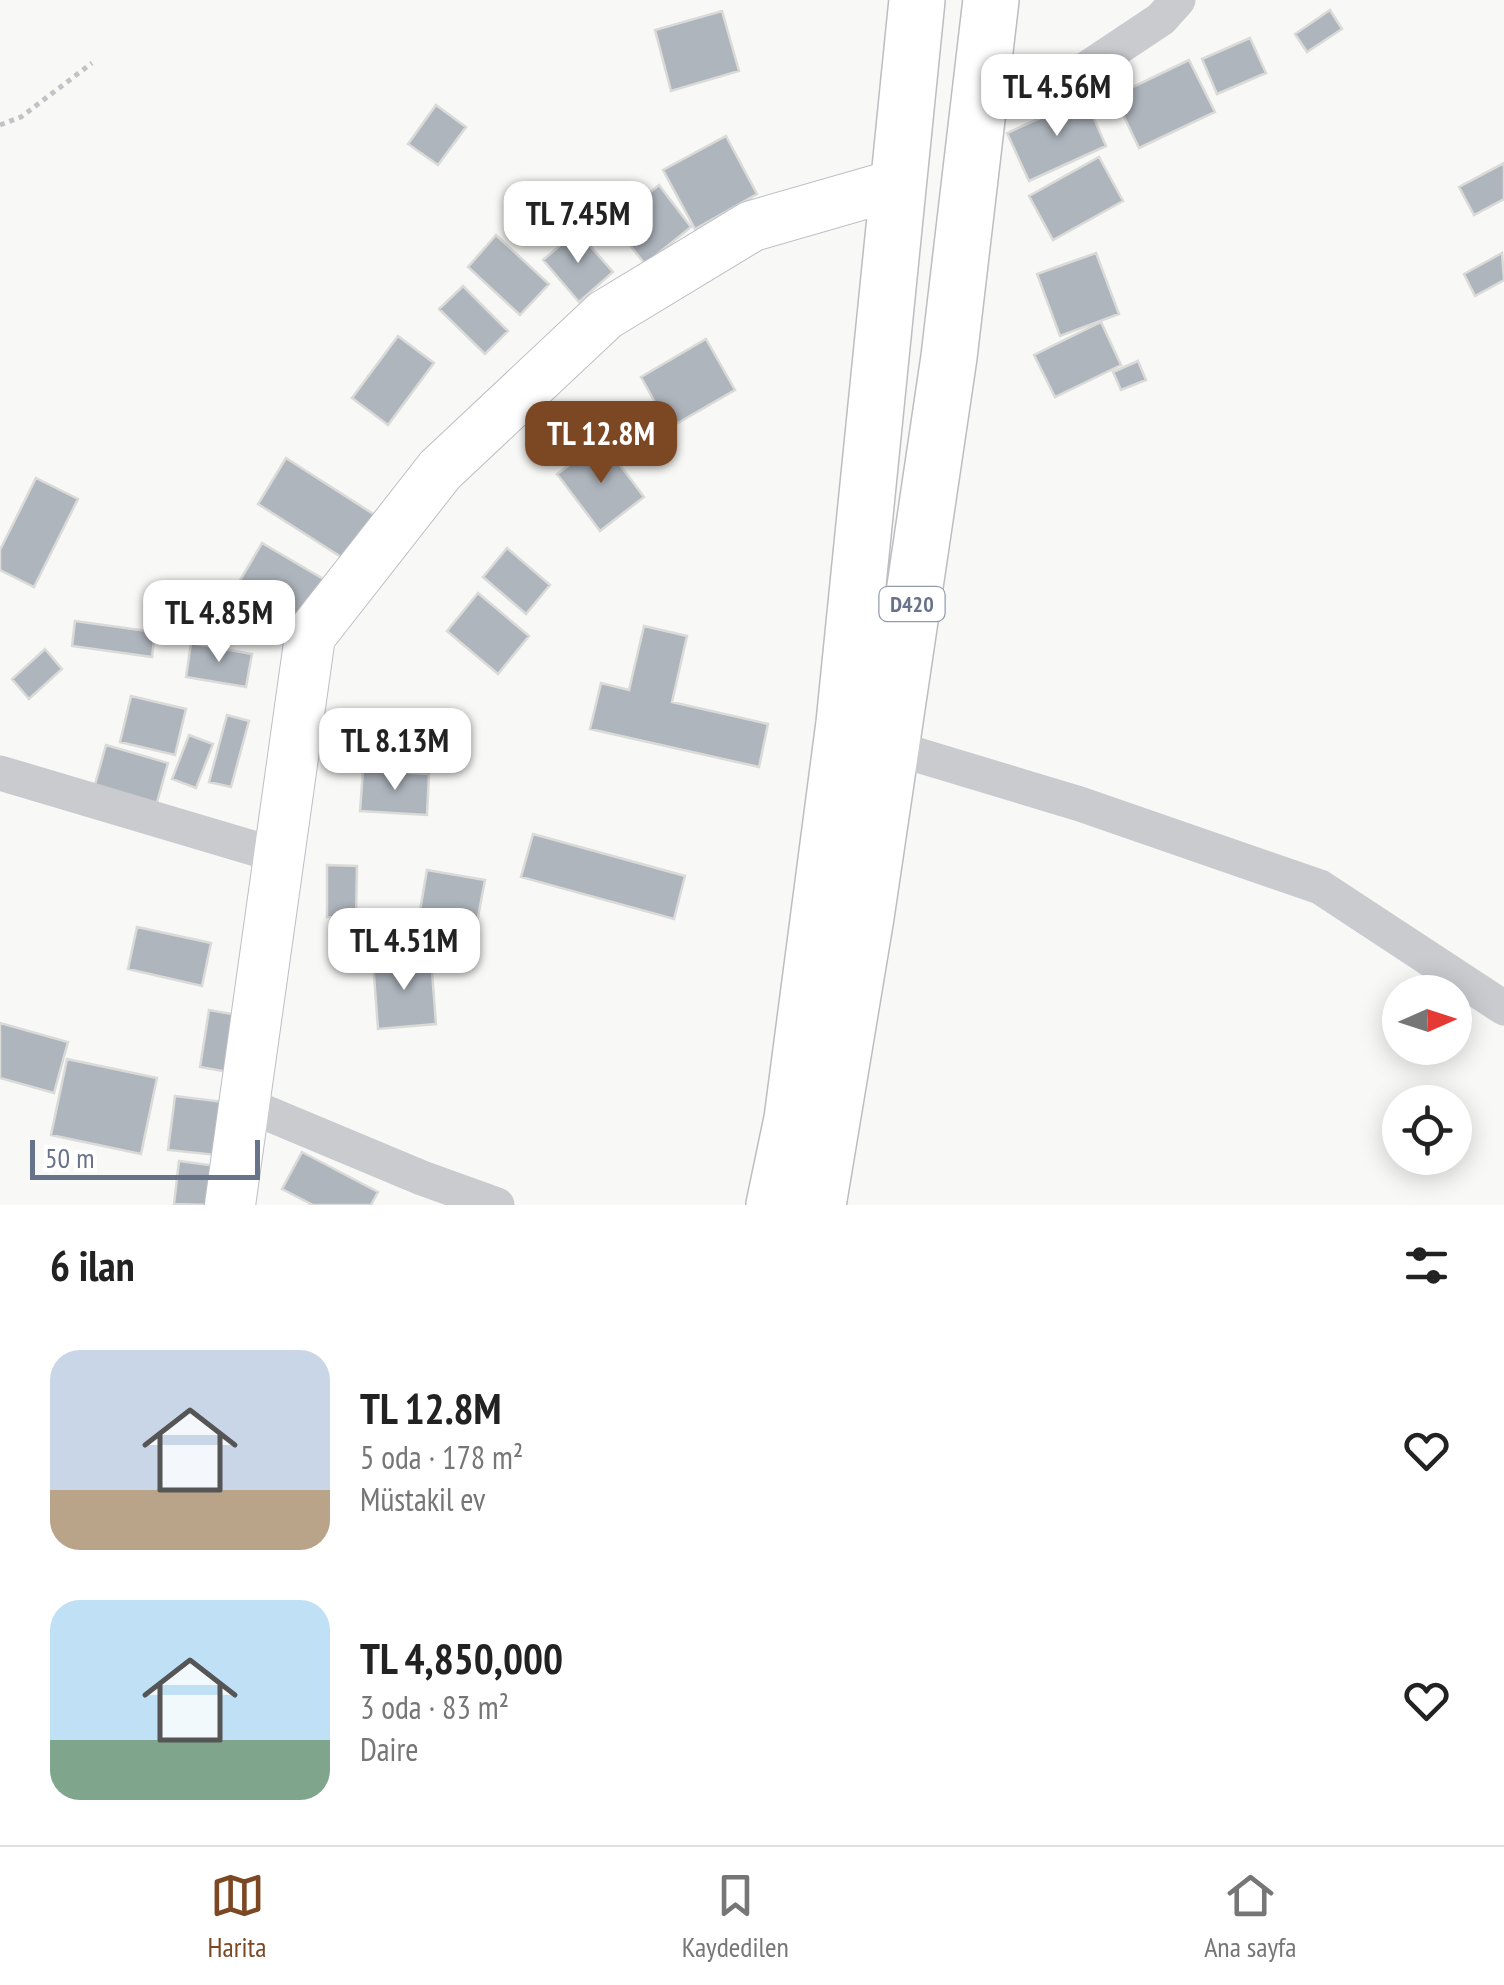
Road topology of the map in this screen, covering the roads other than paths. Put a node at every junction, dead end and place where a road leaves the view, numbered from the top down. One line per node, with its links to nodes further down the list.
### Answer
1 (918, 0): 5 (highway, D420)
2 (991, 0): 4 (highway, D420)
3 (1178, 0): 4 (street)
4 (980, 99): 6 (highway, D420)
5 (898, 184): 8 (street); 13 (highway, D420)
6 (891, 747): 9 (street); 14 (highway, D420)
7 (0, 773): 8 (street)
8 (280, 856): 10 (street)
9 (1504, 1008)
10 (245, 1104): 11 (street); 12 (street)
11 (230, 1205)
12 (497, 1205)
13 (774, 1205)
14 (818, 1205)

